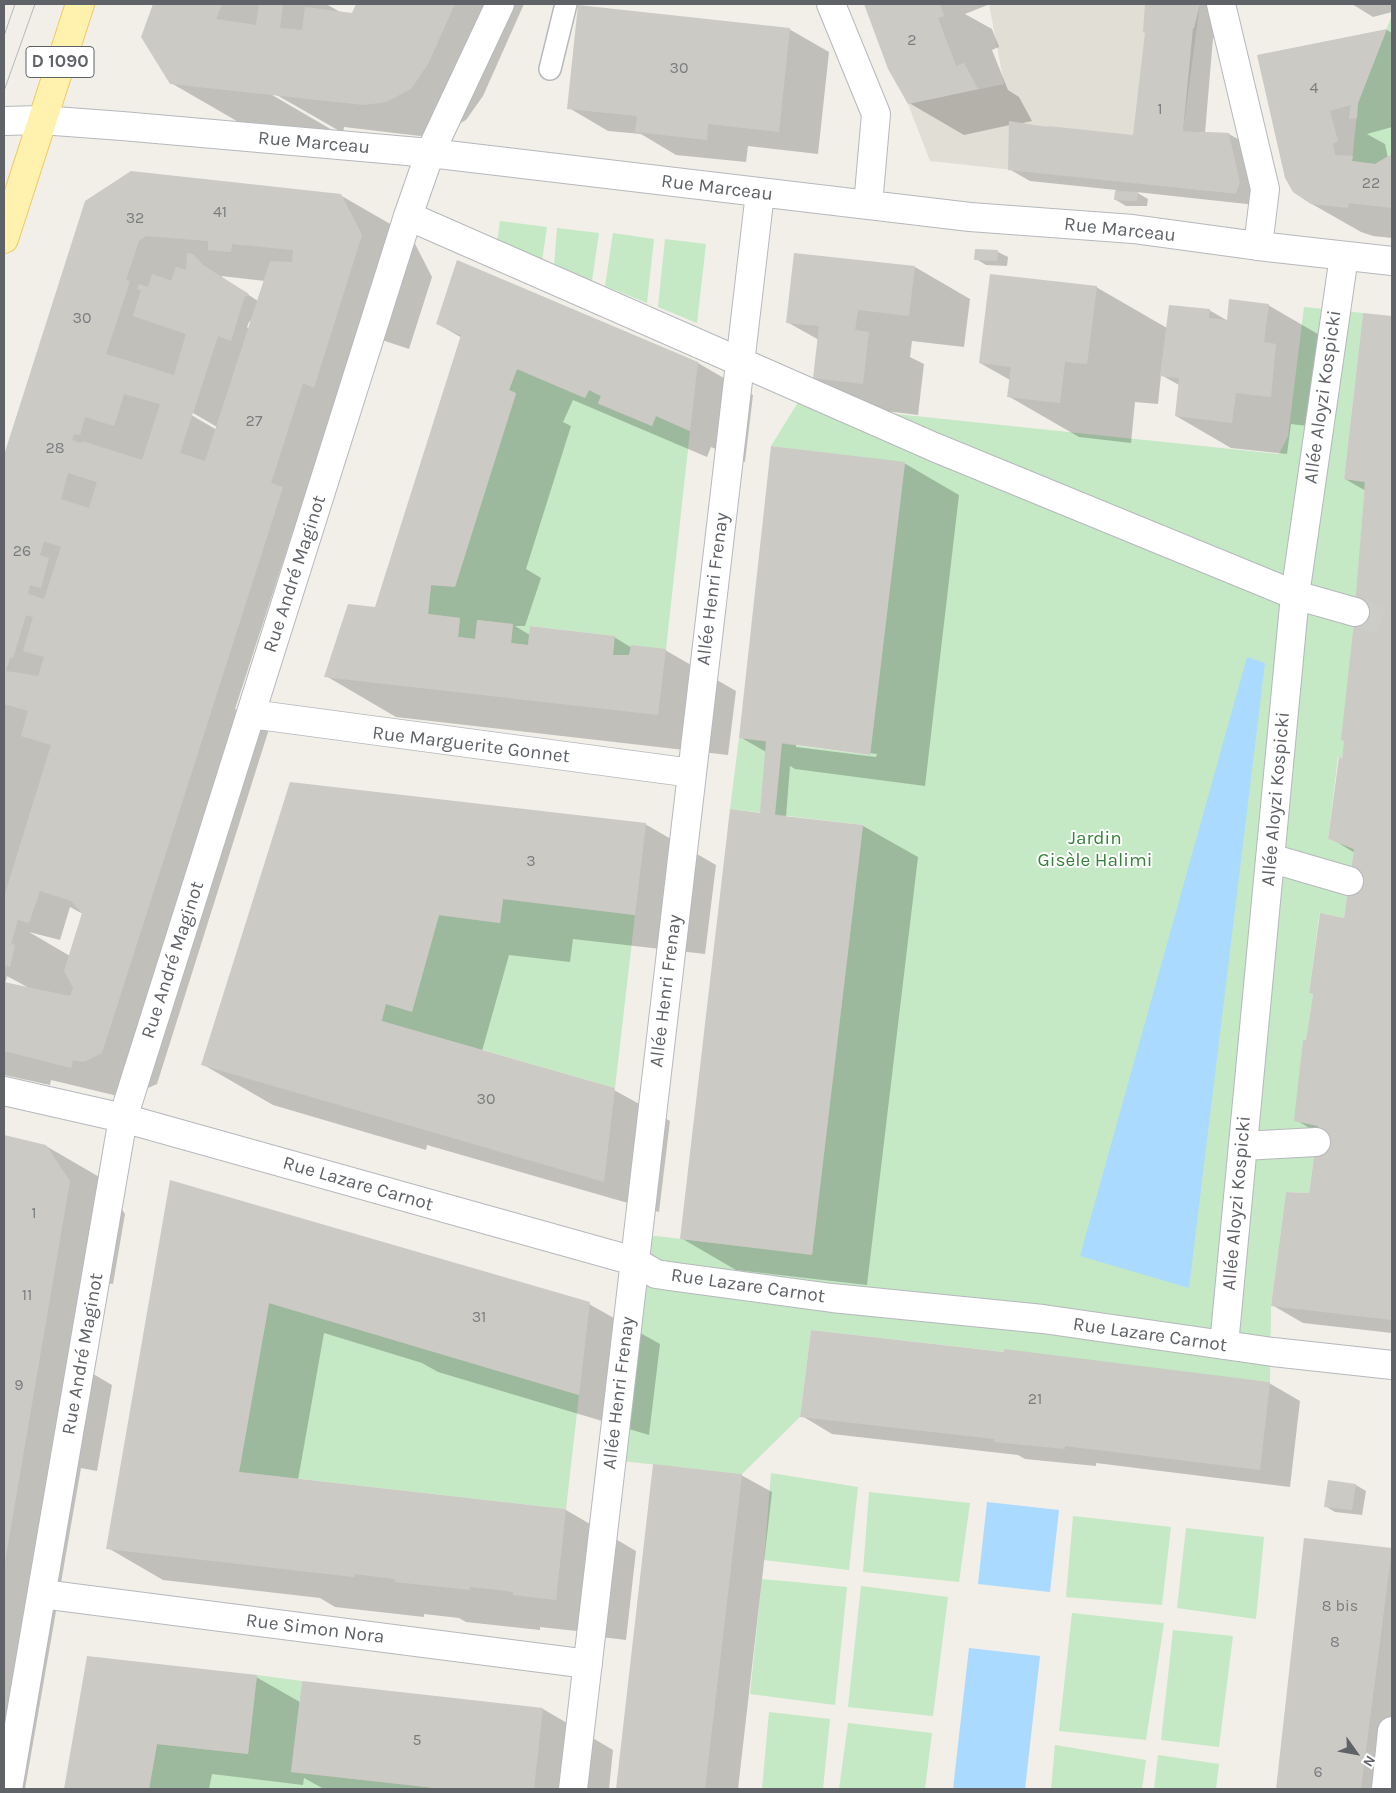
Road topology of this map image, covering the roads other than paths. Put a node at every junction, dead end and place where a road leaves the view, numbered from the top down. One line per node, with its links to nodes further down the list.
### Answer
1 (80, 4): 7 (main road, D 1090)
2 (500, 4): 9 (street, Rue André Maginot)
3 (566, 4): 6 (lane)
4 (831, 4): 11 (street)
5 (1221, 4): 14 (street)
6 (550, 69)
7 (41, 120): 8 (street, Rue Marceau); 9 (street, Rue Marceau); 13 (main road, D 1090)
8 (4, 121)
9 (430, 153): 10 (street, Rue Marceau); 12 (street, Rue André Maginot)
10 (760, 193): 11 (street, Rue Marceau); 17 (street, Allée Henri Frenay)
11 (868, 206): 14 (street, Rue Marceau)
12 (408, 216): 17 (street); 20 (street, Rue André Maginot)
13 (4, 239)
14 (1258, 246): 15 (street, Rue Marceau)
15 (1344, 256): 16 (street, Rue Marceau); 18 (street, Allée Aloyzi Kospicki)
16 (1392, 261)
17 (740, 360): 18 (street); 21 (street, Allée Henri Frenay)
18 (1295, 595): 19 (street); 22 (street, Allée Aloyzi Kospicki)
19 (1355, 612)
20 (251, 714): 21 (street, Rue Marguerite Gonnet); 25 (street, Rue André Maginot)
21 (692, 773): 28 (street, Allée Henri Frenay)
22 (1270, 858): 23 (street); 27 (street, Allée Aloyzi Kospicki)
23 (1349, 882)
24 (4, 1092): 25 (street, Rue Lazare Carnot)
25 (123, 1118): 28 (street, Rue Lazare Carnot); 31 (street, Rue André Maginot)
26 (1316, 1142): 27 (street)
27 (1243, 1146): 29 (street, Allée Aloyzi Kospicki)
28 (634, 1261): 29 (street, Rue Lazare Carnot); 32 (street, Allée Henri Frenay)
29 (1224, 1345): 30 (street, Rue Lazare Carnot)
30 (1392, 1365)
31 (42, 1594): 32 (street, Rue Simon Nora); 34 (street, Rue André Maginot)
32 (588, 1664): 35 (street, Allée Henri Frenay)
33 (1392, 1731): 36 (street)
34 (8, 1789)
35 (573, 1789)
36 (1386, 1789)

